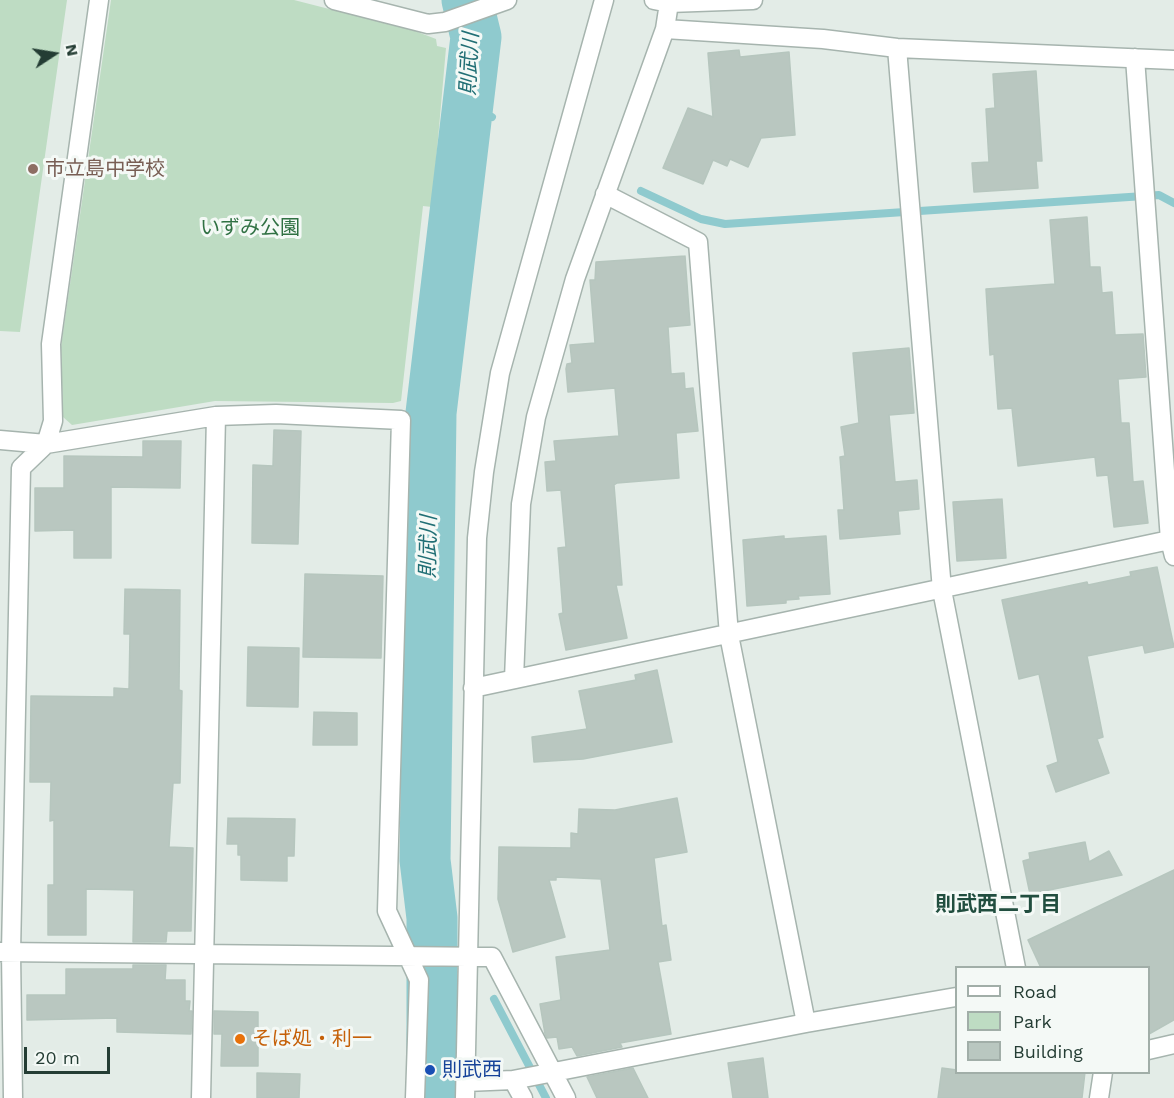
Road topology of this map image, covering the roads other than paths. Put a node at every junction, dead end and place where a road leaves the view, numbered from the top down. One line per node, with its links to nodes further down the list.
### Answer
1 (99, 0): 14 (street)
2 (334, 0): 3 (street)
3 (507, 0)
4 (604, 0): 19 (street)
5 (753, 0): 6 (street)
6 (661, 1): 7 (street)
7 (665, 29): 8 (street); 11 (street)
8 (897, 48): 9 (street); 16 (street)
9 (1135, 58): 10 (street); 15 (street)
10 (1174, 60)
11 (605, 194): 17 (street); 18 (street)
12 (216, 416): 14 (street); 21 (street); 22 (street)
13 (0, 440): 14 (street)
14 (46, 444): 20 (street)
15 (1173, 545): 16 (street)
16 (942, 590): 17 (street); 24 (street)
17 (729, 635): 18 (street); 26 (street)
18 (514, 679): 19 (street)
19 (473, 688): 23 (street)
20 (6, 952): 21 (street); 32 (street)
21 (203, 954): 22 (street); 33 (street)
22 (416, 956): 23 (street); 34 (street)
23 (467, 956): 30 (street); 31 (street)
24 (1016, 966)
25 (955, 998): 26 (street)
26 (806, 1023): 30 (street)
27 (1174, 1044): 28 (street)
28 (1150, 1050)
29 (1103, 1074): 37 (street)
30 (533, 1076): 31 (street); 35 (street); 36 (street)
31 (465, 1090)
32 (13, 1098)
33 (201, 1098)
34 (415, 1098)
35 (523, 1098)
36 (566, 1098)
37 (1099, 1098)

